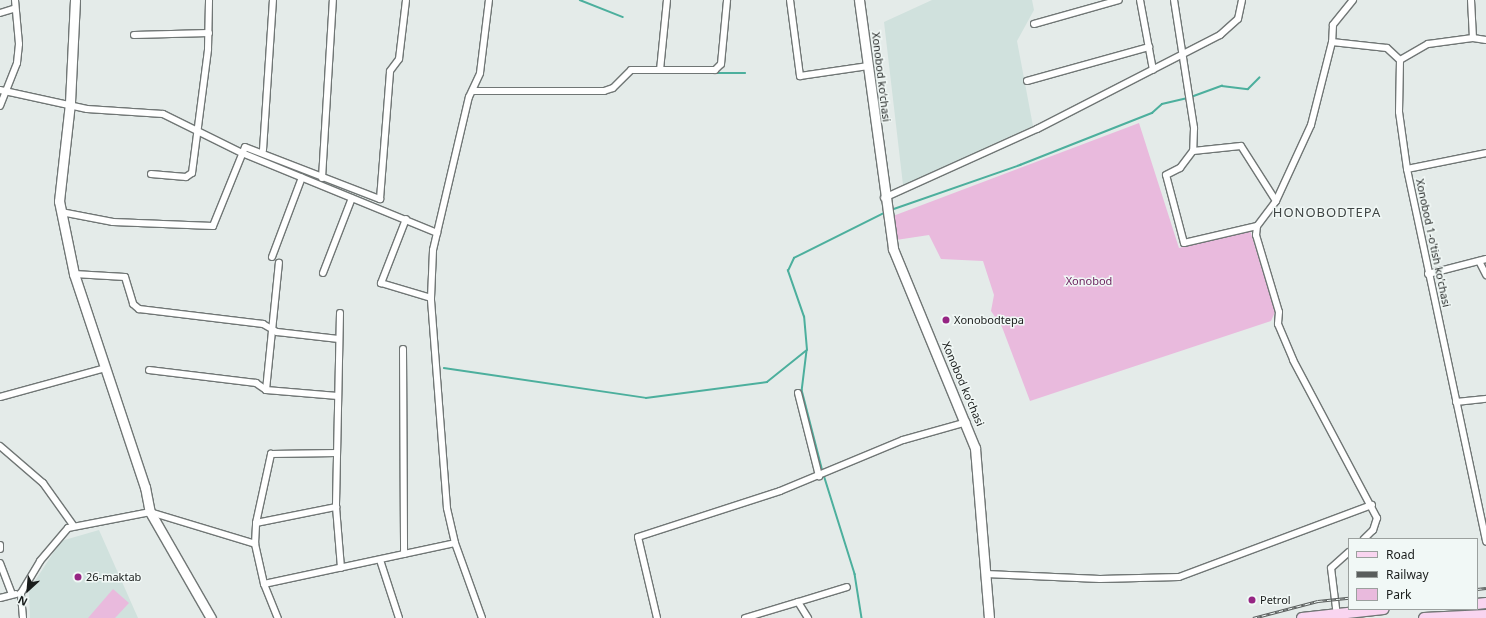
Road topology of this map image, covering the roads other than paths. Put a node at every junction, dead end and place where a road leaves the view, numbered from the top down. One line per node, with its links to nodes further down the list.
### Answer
1 (15, 0): 18 (street)
2 (75, 0): 35 (street)
3 (209, 0): 21 (street)
4 (273, 0): 38 (street)
5 (333, 0): 45 (street)
6 (406, 0): 48 (street)
7 (489, 0): 34 (street)
8 (667, 0): 30 (street)
9 (727, 0): 30 (street)
10 (790, 0): 29 (street)
11 (859, 0): 29 (street, Xonobod koʻchasi)
12 (1119, 0): 20 (street)
13 (1140, 0): 26 (street)
14 (1174, 0): 27 (street)
15 (1242, 0): 27 (street)
16 (1353, 0): 25 (street)
17 (1471, 0): 23 (street)
18 (13, 9): 19 (street); 33 (street)
19 (0, 13)
20 (1034, 24)
21 (209, 33): 22 (street); 37 (street)
22 (134, 35)
23 (1473, 38): 24 (street); 28 (street)
24 (1486, 40)
25 (1332, 42): 28 (street); 49 (street)
26 (1149, 47): 31 (street); 32 (street)
27 (1184, 54): 31 (street); 39 (street)
28 (1400, 60): 42 (street, Xonobod 1-o'tish ko'chasi)
29 (868, 66): 47 (street, Xonobod koʻchasi)
30 (660, 70): 34 (street)
31 (1153, 70): 47 (street)
32 (1027, 81)
33 (2, 90): 35 (street); 36 (street)
34 (473, 91): 54 (street)
35 (70, 103): 37 (street); 51 (street)
36 (0, 106)
37 (197, 130): 40 (street); 43 (street)
38 (263, 150): 40 (street); 45 (street)
39 (1194, 150): 49 (street); 53 (street)
40 (242, 153): 44 (street); 51 (street)
41 (1486, 153): 42 (street)
42 (1407, 169): 60 (street, Xonobod 1-o'tish ko'chasi)
43 (151, 174)
44 (302, 178): 46 (street); 55 (street)
45 (322, 178): 48 (street)
46 (352, 198): 50 (street); 58 (street)
47 (884, 198): 75 (street, Xonobod koʻchasi)
48 (380, 199): 50 (street)
49 (1276, 201): 53 (street)
50 (380, 209): 52 (street)
51 (62, 212): 59 (street)
52 (406, 219): 54 (street); 62 (street)
53 (1256, 226): 79 (street)
54 (437, 233): 62 (street)
55 (272, 257)
56 (1483, 260): 60 (street); 61 (street)
57 (279, 263): 64 (street)
58 (323, 273)
59 (74, 274): 64 (street); 67 (street)
60 (1428, 274): 74 (street, Xonobod 1-o'tish ko'chasi)
61 (1486, 275)
62 (431, 298): 87 (street)
63 (340, 313): 65 (street)
64 (271, 330): 65 (street); 69 (street)
65 (339, 339): 71 (street)
66 (403, 349): 91 (street)
67 (105, 368): 72 (street); 81 (street)
68 (149, 370): 69 (street)
69 (266, 390): 71 (street)
70 (798, 393): 78 (street)
71 (338, 396): 77 (street)
72 (0, 397)
73 (1486, 399): 74 (street)
74 (1456, 402): 85 (street, Xonobod 1-o'tish ko'chasi)
75 (967, 421): 78 (street); 95 (street, Xonobod koʻchasi)
76 (0, 446): 83 (street)
77 (337, 453): 80 (street); 82 (street)
78 (819, 476): 110 (street)
79 (1372, 505): 84 (street); 95 (street)
80 (336, 507): 82 (street); 94 (street)
81 (150, 512): 83 (street); 86 (street); 106 (street)
82 (256, 523): 86 (street)
83 (73, 525): 98 (street)
84 (1365, 538)
85 (1486, 542)
86 (255, 544): 96 (street)
87 (455, 544): 91 (street); 109 (street)
88 (0, 545): 89 (street)
89 (0, 549)
90 (1348, 553): 103 (street)
91 (404, 554): 92 (street)
92 (380, 560): 94 (street); 108 (street)
93 (0, 563): 99 (street)
94 (341, 568): 96 (street)
95 (986, 574): 113 (street, Xonobod koʻchasi)
96 (264, 584): 107 (street)
97 (847, 587): 101 (street)
98 (21, 593): 99 (street); 105 (street)
99 (12, 594): 100 (street)
100 (0, 598)
101 (798, 602): 111 (street); 112 (street)
102 (1376, 610): 103 (main road)
103 (1337, 615): 114 (main road)
104 (1486, 615): 115 (main road)
105 (23, 618)
106 (211, 618)
107 (278, 618)
108 (399, 618)
109 (482, 618)
110 (657, 618)
111 (745, 618)
112 (808, 618)
113 (989, 618)
114 (1302, 618)
115 (1424, 618)

